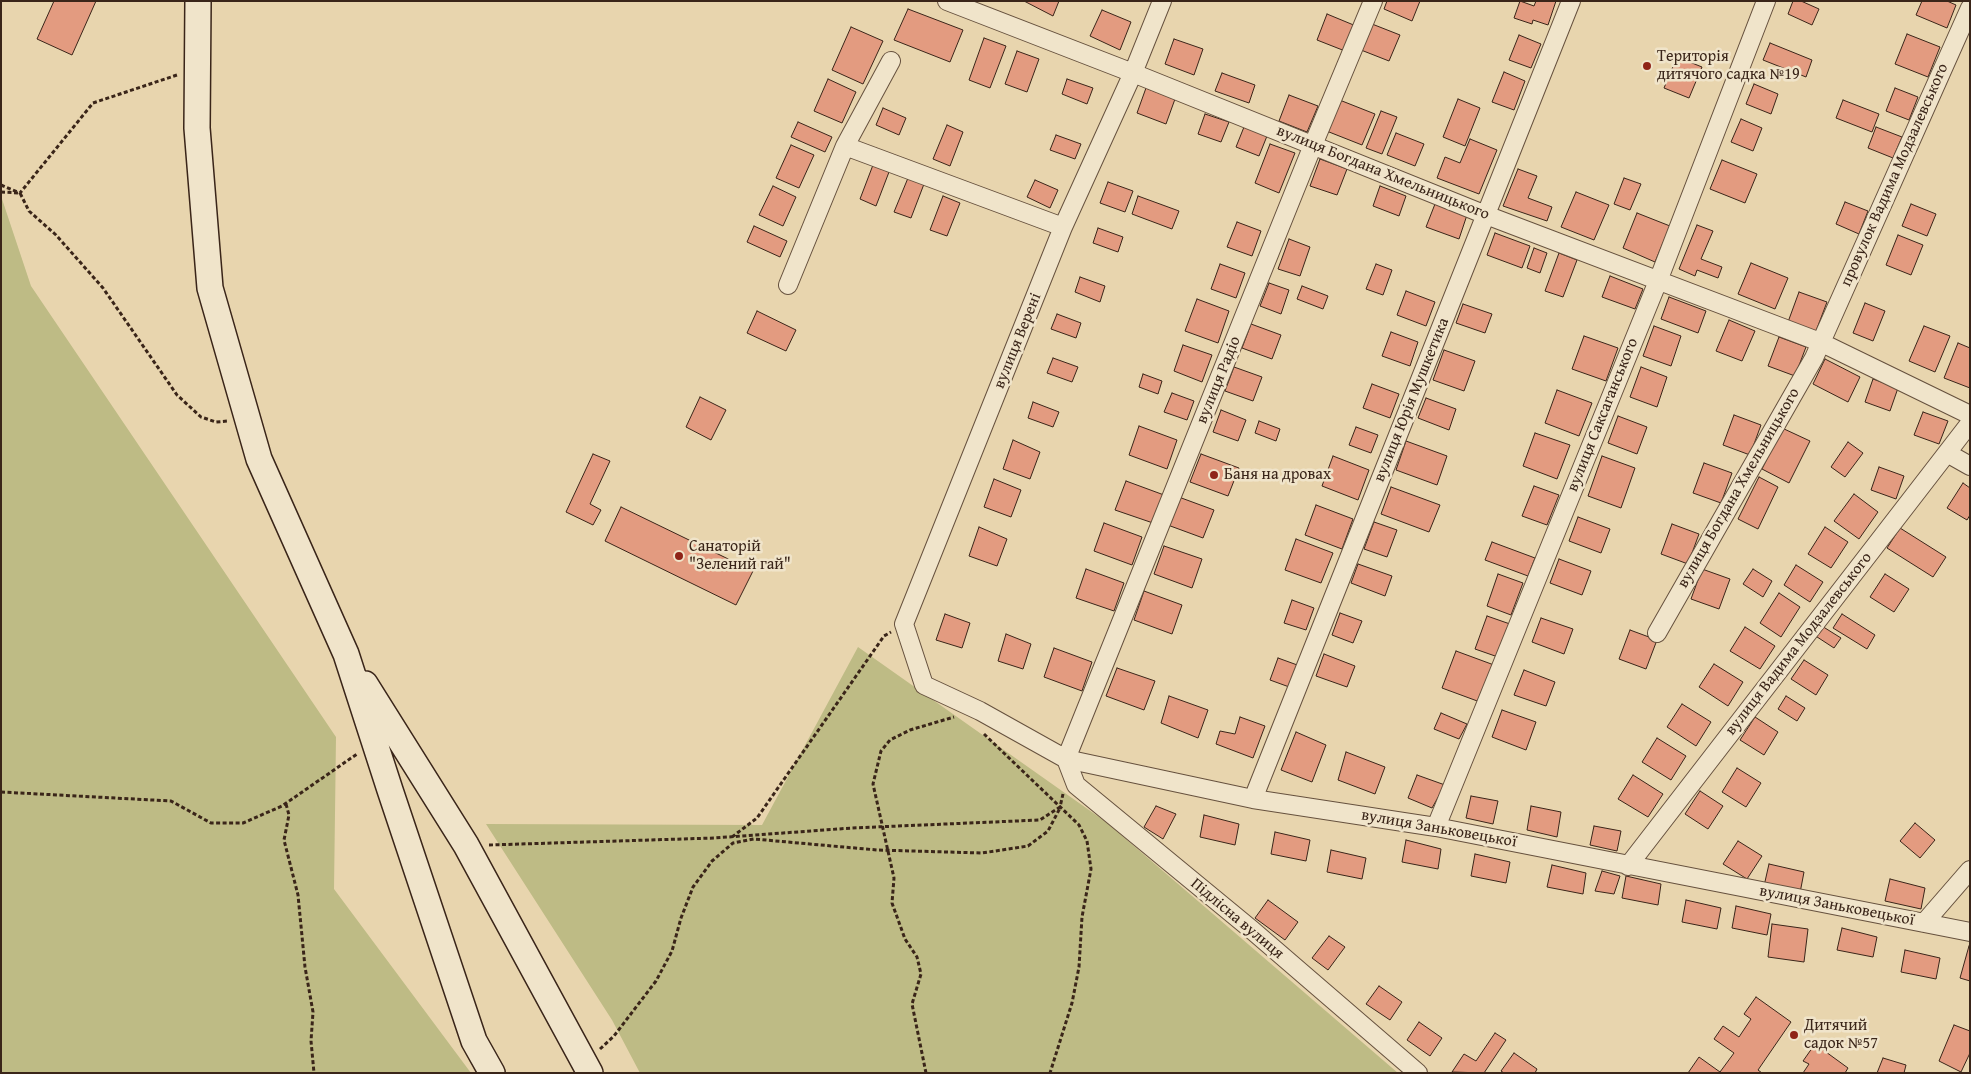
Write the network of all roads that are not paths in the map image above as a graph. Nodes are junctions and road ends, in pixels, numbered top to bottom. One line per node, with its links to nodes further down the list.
1 (198, 1): 22 (main road)
2 (947, 1): 9 (street, вулиця Богдана Хмельницького)
3 (1162, 1): 9 (street, вулиця Верені)
4 (1373, 1): 10 (street, вулиця Радіо)
5 (1571, 1): 12 (street, вулиця Юрія Мушкетика)
6 (1766, 1): 14 (street, вулиця Саксаганського)
7 (1970, 8): 16 (street, провулок Вадима Модзалевського)
8 (891, 61): 11 (street)
9 (1133, 73): 10 (street, вулиця Богдана Хмельницького); 13 (street, вулиця Верені)
10 (1313, 145): 12 (street, вулиця Богдана Хмельницького); 24 (street, вулиця Радіо)
11 (844, 146): 13 (street); 15 (street)
12 (1486, 215): 14 (street, вулиця Богдана Хмельницького); 25 (street, вулиця Юрія Мушкетика)
13 (1063, 227): 23 (street, вулиця Верені)
14 (1658, 281): 16 (street, вулиця Богдана Хмельницького); 26 (street, вулиця Саксаганського)
15 (788, 285)
16 (1820, 342): 17 (street, вулиця Богдана Хмельницького); 21 (street, вулиця Богдана Хмельницького)
17 (1970, 415)
18 (1970, 423): 19 (street, вулиця Вадима Модзалевського)
19 (1947, 453): 20 (street); 27 (street, вулиця Вадима Модзалевського)
20 (1970, 466)
21 (1657, 633)
22 (346, 654): 31 (main road); 32 (main road)
23 (924, 685): 24 (street, вулиця Заньковецької)
24 (1066, 759): 25 (street, вулиця Заньковецької); 33 (street, Підлісна вулиця)
25 (1252, 799): 26 (street, вулиця Заньковецької)
26 (1436, 827): 27 (street, вулиця Заньковецької)
27 (1628, 866): 29 (street, вулиця Заньковецької)
28 (1970, 870): 29 (street)
29 (1924, 923): 30 (street, вулиця Заньковецької)
30 (1970, 932)
31 (588, 1068)
32 (492, 1073)
33 (1418, 1073)

